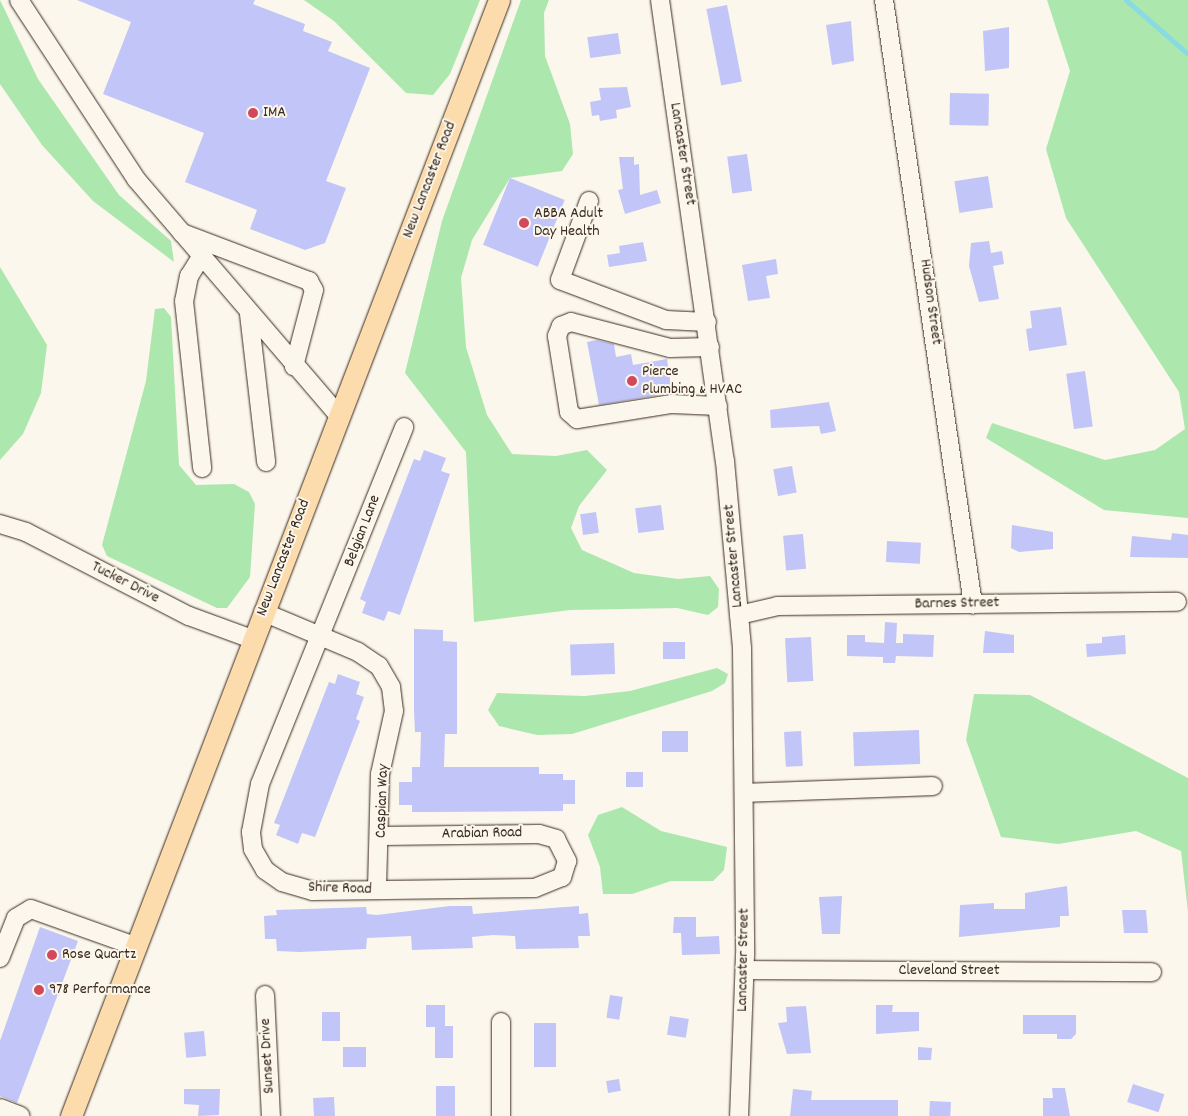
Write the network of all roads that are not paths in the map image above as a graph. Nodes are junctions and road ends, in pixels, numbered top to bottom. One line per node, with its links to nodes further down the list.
1 (19, 0): 6 (street)
2 (499, 0): 13 (main road, New Lancaster Road)
3 (660, 0): 9 (street, Lancaster Street)
4 (884, 0): 19 (street, Hudson Street)
5 (589, 201): 9 (street)
6 (181, 233): 7 (street); 11 (street)
7 (201, 257): 8 (street); 16 (street)
8 (249, 314): 11 (street); 15 (street)
9 (707, 322): 10 (street, Lancaster Street)
10 (710, 347): 12 (street, Lancaster Street); 12 (street)
11 (294, 366): 13 (street)
12 (718, 406): 21 (street, Lancaster Street)
13 (339, 416): 20 (main road, New Lancaster Road)
14 (404, 427): 22 (street, Belgian Lane)
15 (266, 462)
16 (202, 468)
17 (0, 524): 23 (street, Tucker Drive)
18 (1177, 602): 19 (street, Barnes Street)
19 (973, 604): 21 (street, Barnes Street)
20 (262, 612): 22 (street, Caspian Way); 23 (main road, New Lancaster Road)
21 (739, 616): 25 (street, Lancaster Street)
22 (322, 635): 26 (street, Caspian Way); 28 (street, Shire Road)
23 (252, 639): 29 (main road, New Lancaster Road)
24 (933, 786): 25 (street)
25 (744, 793): 31 (street, Lancaster Street)
26 (382, 836): 27 (street, Arabian Road); 28 (street, Caspian Way)
27 (567, 861): 28 (street, Shire Road)
28 (377, 890)
29 (135, 946): 30 (street); 37 (main road, New Lancaster Road)
30 (0, 958)
31 (745, 970): 32 (street, Cleveland Street); 40 (street, Lancaster Street)
32 (1152, 972)
33 (265, 995): 38 (street, Sunset Drive)
34 (501, 1022): 39 (street)
35 (0, 1108): 36 (street)
36 (21, 1116)
37 (71, 1116)
38 (271, 1116)
39 (501, 1116)
40 (739, 1116)

